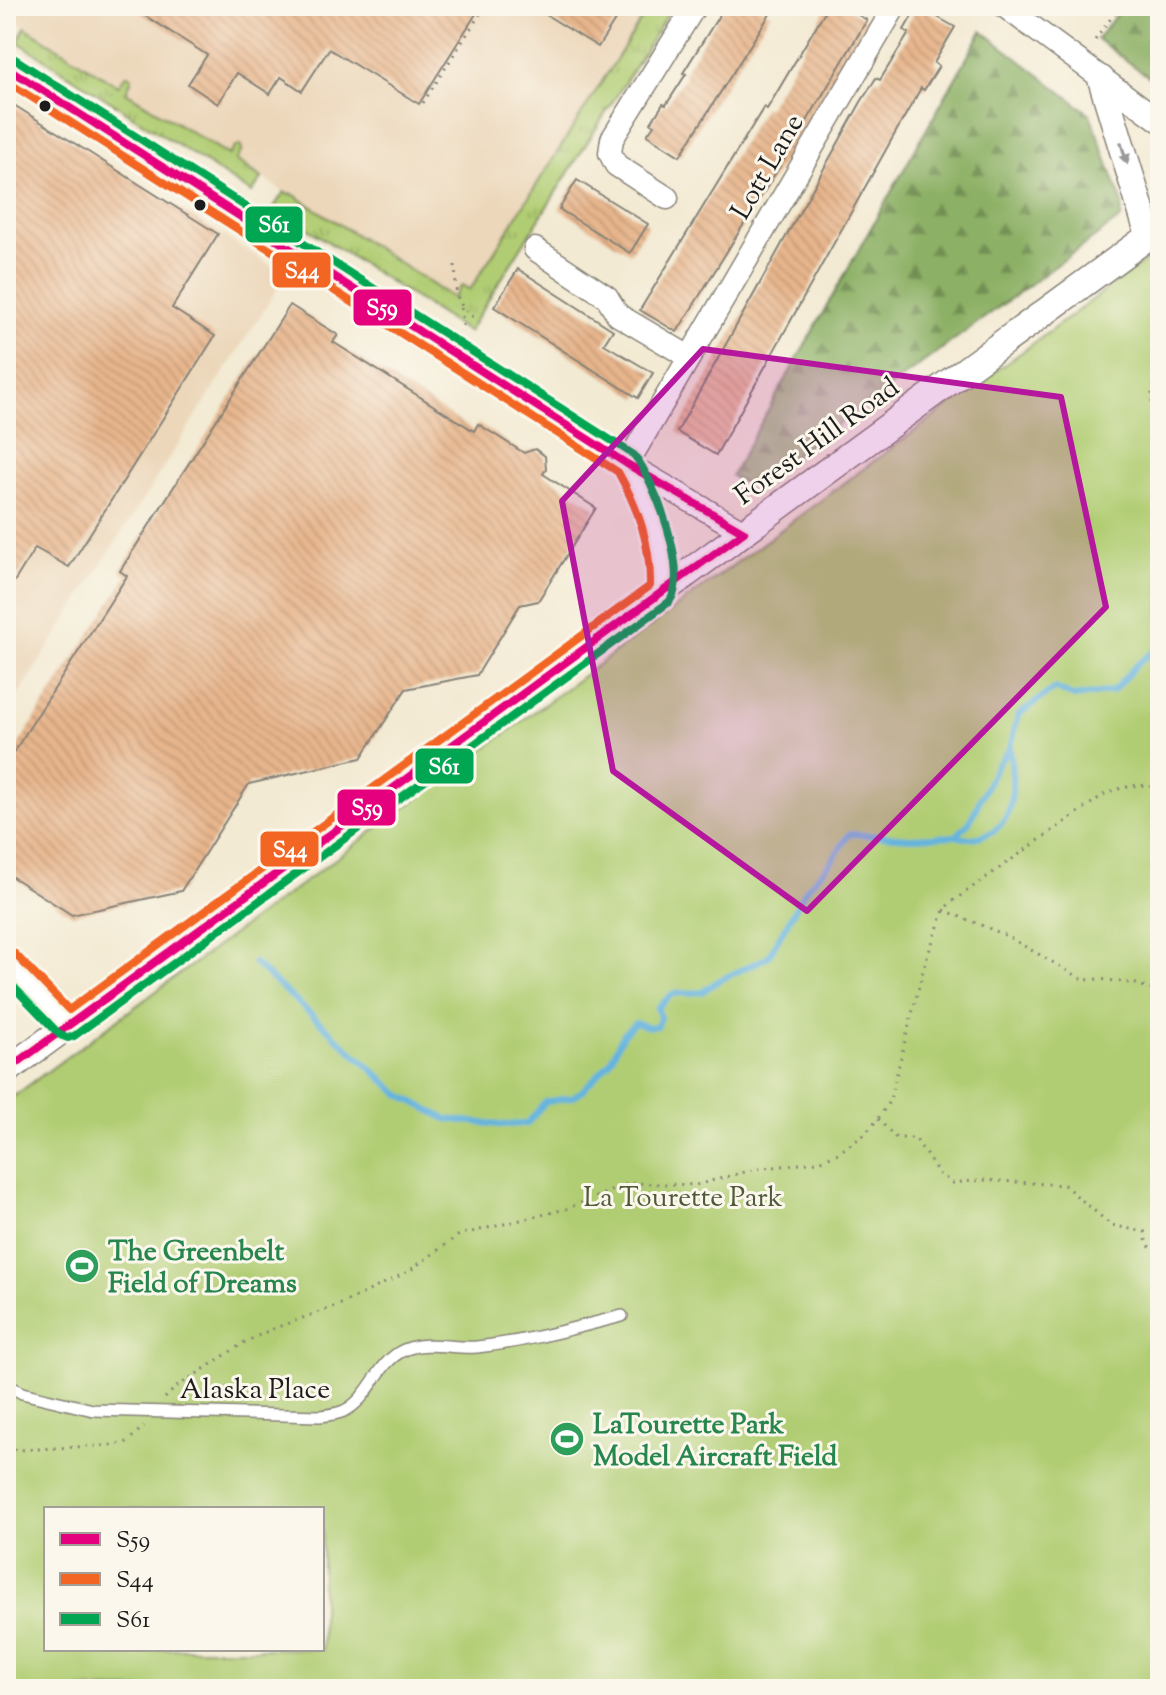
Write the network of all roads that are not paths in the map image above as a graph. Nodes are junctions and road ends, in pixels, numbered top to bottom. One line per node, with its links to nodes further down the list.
1 (695, 6): 7 (street)
2 (895, 6): 10 (street, Lott Lane)
3 (1004, 6): 5 (street)
4 (6, 67): 11 (street)
5 (1101, 79): 6 (street); 8 (street, one-way to 8)
6 (1160, 121)
7 (667, 198)
8 (1155, 232): 12 (street, Forest Hill Road)
9 (535, 249): 10 (street)
10 (689, 357): 11 (street, Lott Lane)
11 (627, 464): 12 (street); 13 (street)
12 (744, 532): 13 (street, Forest Hill Road)
13 (662, 592): 15 (street, Forest Hill Road)
14 (6, 962): 15 (street)
15 (68, 1026): 16 (street, Forest Hill Road)
16 (6, 1071)
17 (622, 1316): 18 (lane, Alaska Place)
18 (6, 1384)

